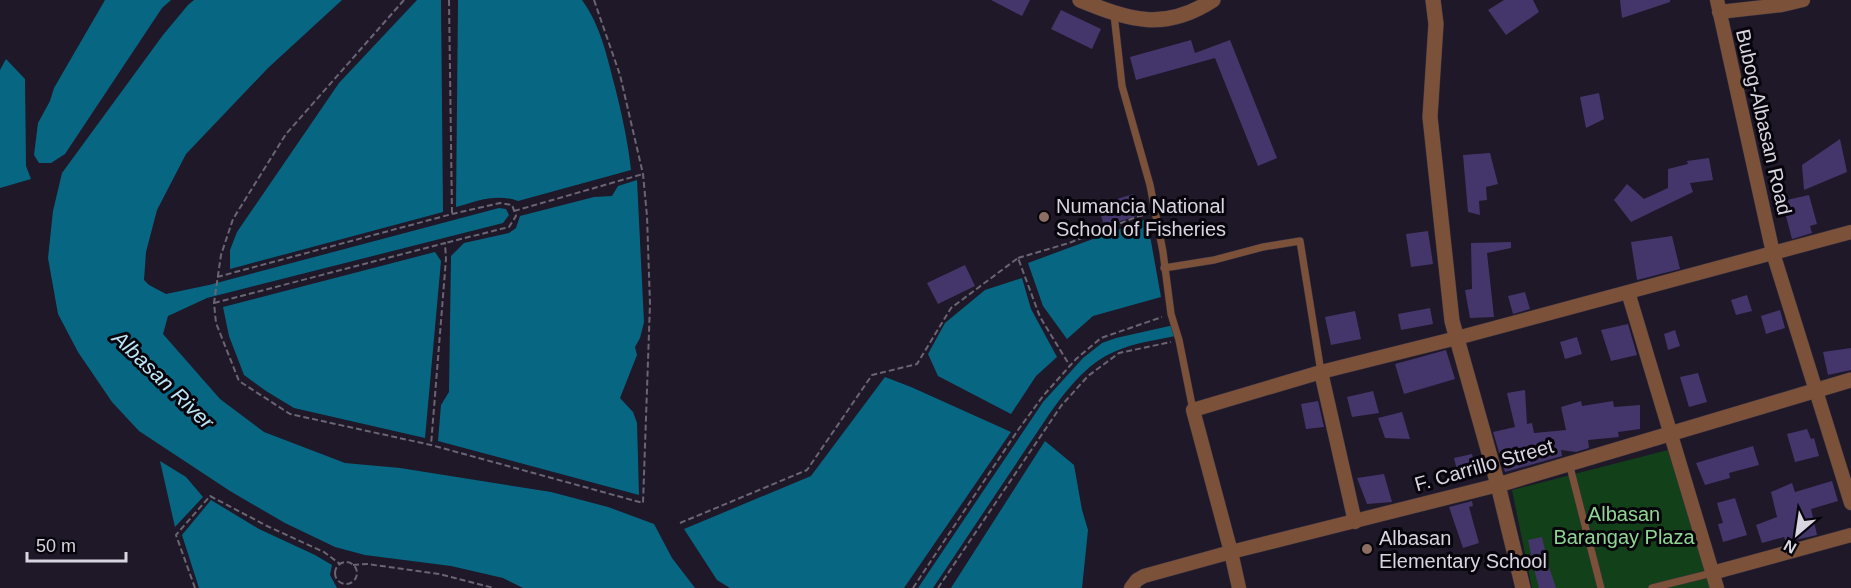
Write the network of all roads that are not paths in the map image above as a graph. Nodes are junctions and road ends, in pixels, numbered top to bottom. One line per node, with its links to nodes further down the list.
1 (1080, 0): 6 (street)
2 (1213, 0): 6 (street)
3 (1433, 0): 11 (street)
4 (1803, 0): 5 (street)
5 (1718, 6): 8 (street, Bubog-Albasan Road)
6 (1114, 14): 9 (lane)
7 (1851, 232): 8 (street)
8 (1773, 253): 10 (street); 14 (street, Bubog-Albasan Road)
9 (1164, 268): 12 (lane); 15 (lane)
10 (1628, 292): 11 (street); 16 (street)
11 (1457, 338): 12 (street); 18 (street)
12 (1321, 372): 15 (street); 20 (street)
13 (1851, 380): 14 (street, F. Carrillo Street)
14 (1815, 389): 16 (street, F. Carrillo Street); 19 (street, Bubog-Albasan Road)
15 (1193, 410): 22 (street)
16 (1672, 435): 17 (street, F. Carrillo Street); 23 (street)
17 (1569, 463): 18 (street, F. Carrillo Street); 27 (lane)
18 (1498, 485): 20 (street, F. Carrillo Street); 26 (street)
19 (1851, 503)
20 (1355, 522): 22 (street, F. Carrillo Street)
21 (1851, 536): 23 (street)
22 (1231, 552): 24 (street, F. Carrillo Street); 25 (street)
23 (1712, 573): 28 (lane); 29 (street)
24 (1131, 588)
25 (1239, 588)
26 (1523, 588)
27 (1601, 588)
28 (1652, 588)
29 (1717, 588)

